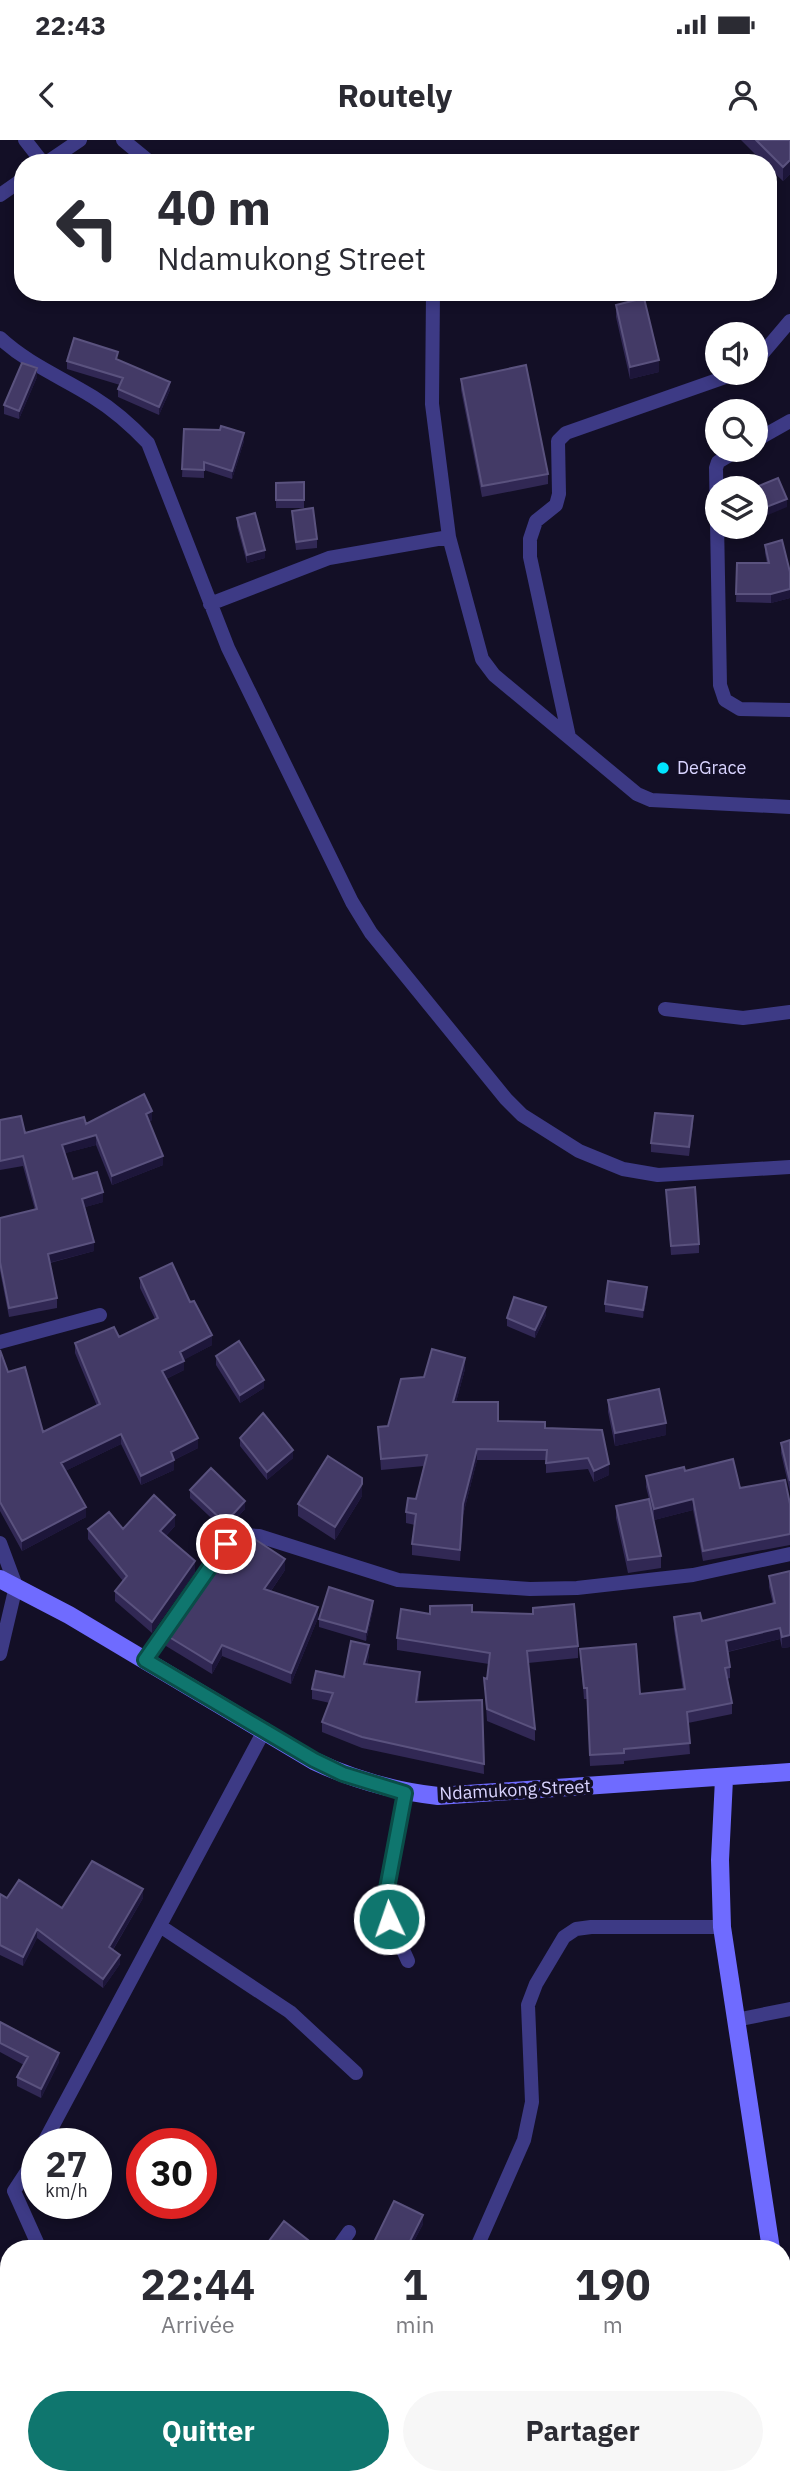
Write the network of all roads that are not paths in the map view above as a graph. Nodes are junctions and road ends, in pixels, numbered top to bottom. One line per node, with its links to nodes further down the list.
1 (25, 140): 4 (street)
2 (80, 140): 5 (street)
3 (123, 140): 6 (street)
4 (37, 154)
5 (59, 154)
6 (140, 154)
7 (433, 301): 15 (street)
8 (790, 321): 10 (street)
9 (0, 338): 16 (street)
10 (768, 347)
11 (705, 384): 18 (street)
12 (790, 421): 13 (street)
13 (768, 433)
14 (718, 462): 17 (street)
15 (449, 537): 16 (street); 18 (street)
16 (210, 604): 22 (street)
17 (790, 710)
18 (569, 737): 19 (street)
19 (790, 807)
20 (665, 1009): 21 (street)
21 (790, 1012)
22 (790, 1167)
23 (100, 1315): 24 (street)
24 (0, 1342)
25 (0, 1543): 27 (street)
26 (790, 1554): 29 (street)
27 (8, 1583): 28 (street); 29 (main road, Ndamukong Street)
28 (0, 1654)
29 (145, 1660): 30 (main road, Ndamukong Street)
30 (264, 1729): 33 (main road, Ndamukong Street); 34 (street)
31 (790, 1772): 32 (main road, Ndamukong Street)
32 (723, 1779): 33 (main road, Ndamukong Street); 35 (main road)
33 (405, 1793): 36 (street)
34 (160, 1926): 39 (street); 40 (street)
35 (722, 1927): 38 (main road); 46 (street)
36 (408, 1961)
37 (790, 2009): 38 (street)
38 (736, 2020): 47 (main road)
39 (356, 2073)
40 (52, 2128)
41 (21, 2174): 42 (street)
42 (7, 2189): 44 (street)
43 (349, 2232): 45 (street)
44 (35, 2240)
45 (343, 2240)
46 (480, 2240)
47 (770, 2240)

